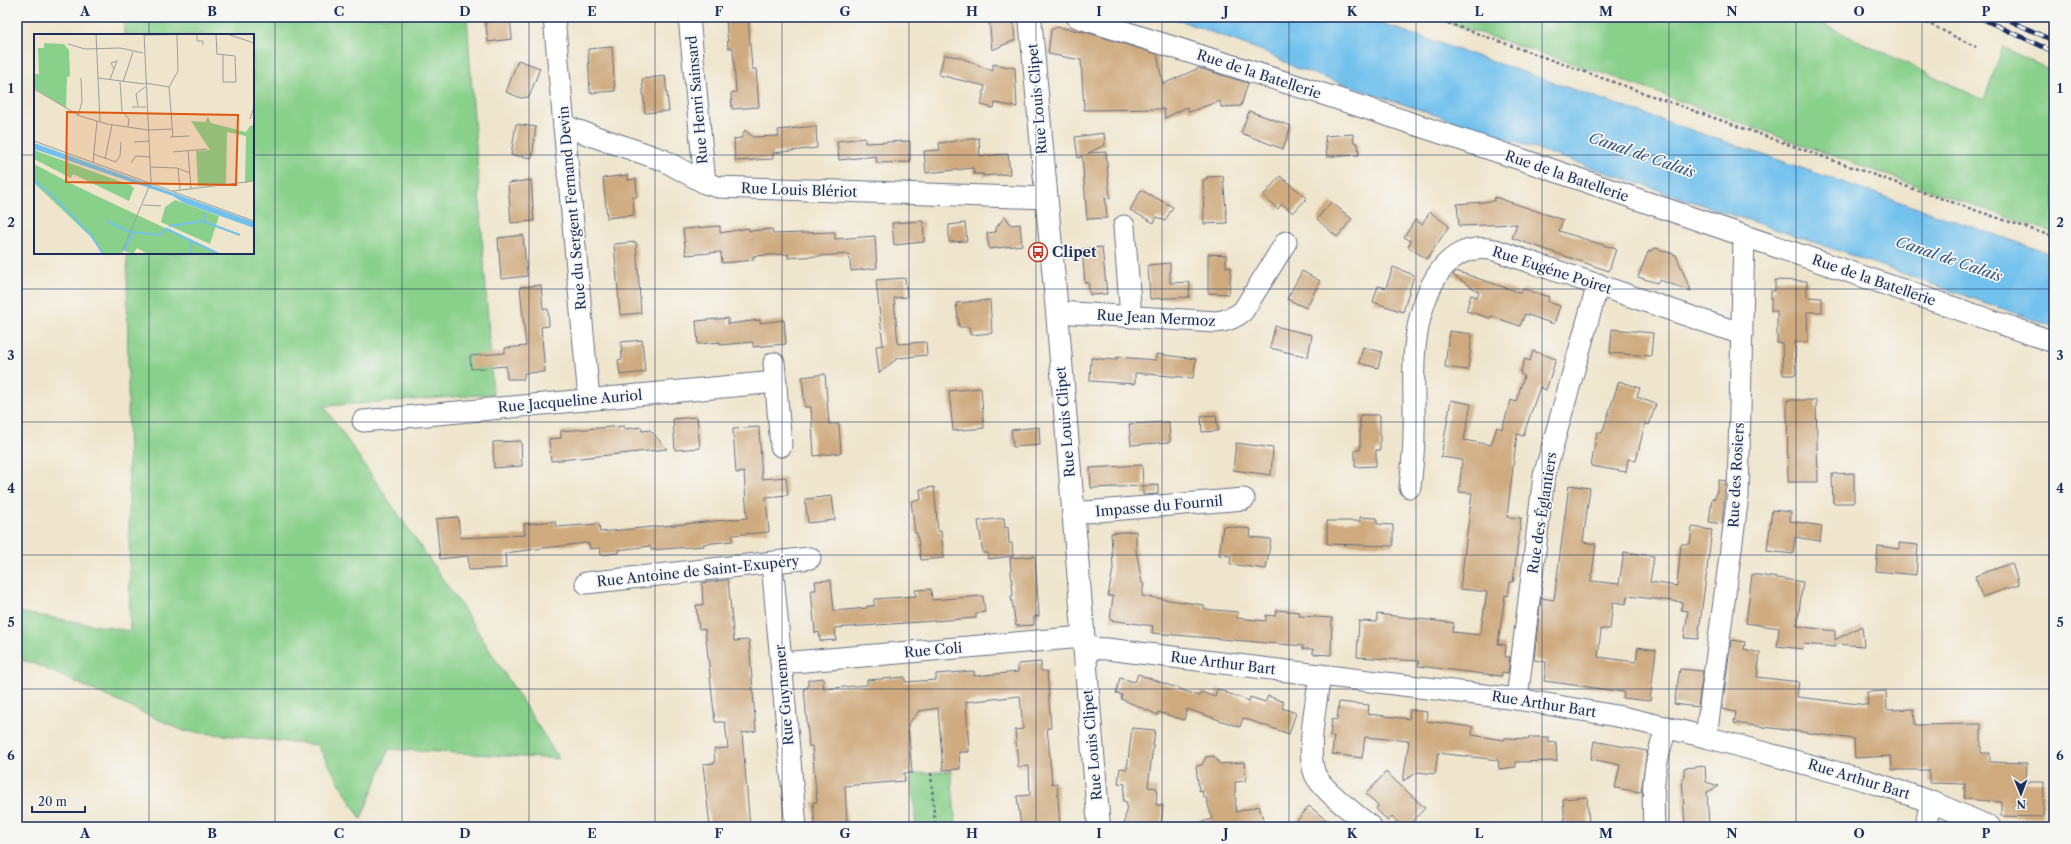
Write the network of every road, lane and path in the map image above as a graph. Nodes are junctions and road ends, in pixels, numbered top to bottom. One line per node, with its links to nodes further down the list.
1 (554, 17): 8 (street, Rue du Sergent Fernand Devin)
2 (689, 17): 9 (street, Rue Henri Sainsard)
3 (1030, 17): 10 (street, Rue Louis Clipet)
4 (1077, 17): 12 (street, Rue de la Batellerie)
5 (1431, 17): 13 (path)
6 (1915, 17): 7 (path)
7 (1976, 47)
8 (564, 126): 9 (street, Rue Louis Blériot); 20 (street, Rue du Sergent Fernand Devin)
9 (705, 183): 10 (street, Rue Louis Blériot)
10 (1046, 198): 16 (street, Rue Louis Clipet)
11 (1124, 226): 17 (street)
12 (1744, 236): 18 (street, Rue des Rosiers); 19 (street, Rue de la Batellerie)
13 (2054, 237)
14 (1286, 242): 17 (street, Rue Jean Mermoz)
15 (1598, 284): 18 (street, Rue Eugéne Poiret); 23 (street, Rue Eugéne Poiret); 32 (street, Rue des Églantiers)
16 (1057, 312): 17 (street, Rue Jean Mermoz); 25 (street, Rue Louis Clipet)
17 (1132, 317)
18 (1742, 334): 34 (street, Rue des Rosiers)
19 (2054, 342)
20 (589, 399): 21 (street, Rue Jacqueline Auriol); 22 (street, Rue Jacqueline Auriol)
21 (363, 421)
22 (781, 446)
23 (1410, 488)
24 (1244, 499): 25 (street, Impasse du Fournil)
25 (1073, 513): 29 (street, Rue Louis Clipet)
26 (810, 558): 27 (street, Rue Antoine de Saint-Exupéry)
27 (772, 563): 28 (street, Rue Antoine de Saint-Exupéry); 30 (street, Rue Guynemer)
28 (586, 583)
29 (1084, 642): 30 (street, Rue Coli); 31 (street, Rue Arthur Bart); 39 (street, Rue Louis Clipet)
30 (782, 663): 37 (street, Rue Guynemer)
31 (1320, 675): 32 (street, Rue Arthur Bart); 40 (street)
32 (1517, 699): 33 (street, Rue Arthur Bart)
33 (1667, 727): 34 (street, Rue Arthur Bart); 41 (street)
34 (1706, 737): 36 (street, Rue Arthur Bart)
35 (930, 773): 38 (path)
36 (1932, 802): 42 (street); 43 (street, Rue Arthur Bart)
37 (796, 827)
38 (936, 827)
39 (1099, 827)
40 (1371, 827)
41 (1654, 827)
42 (1924, 827)
43 (1990, 827)

